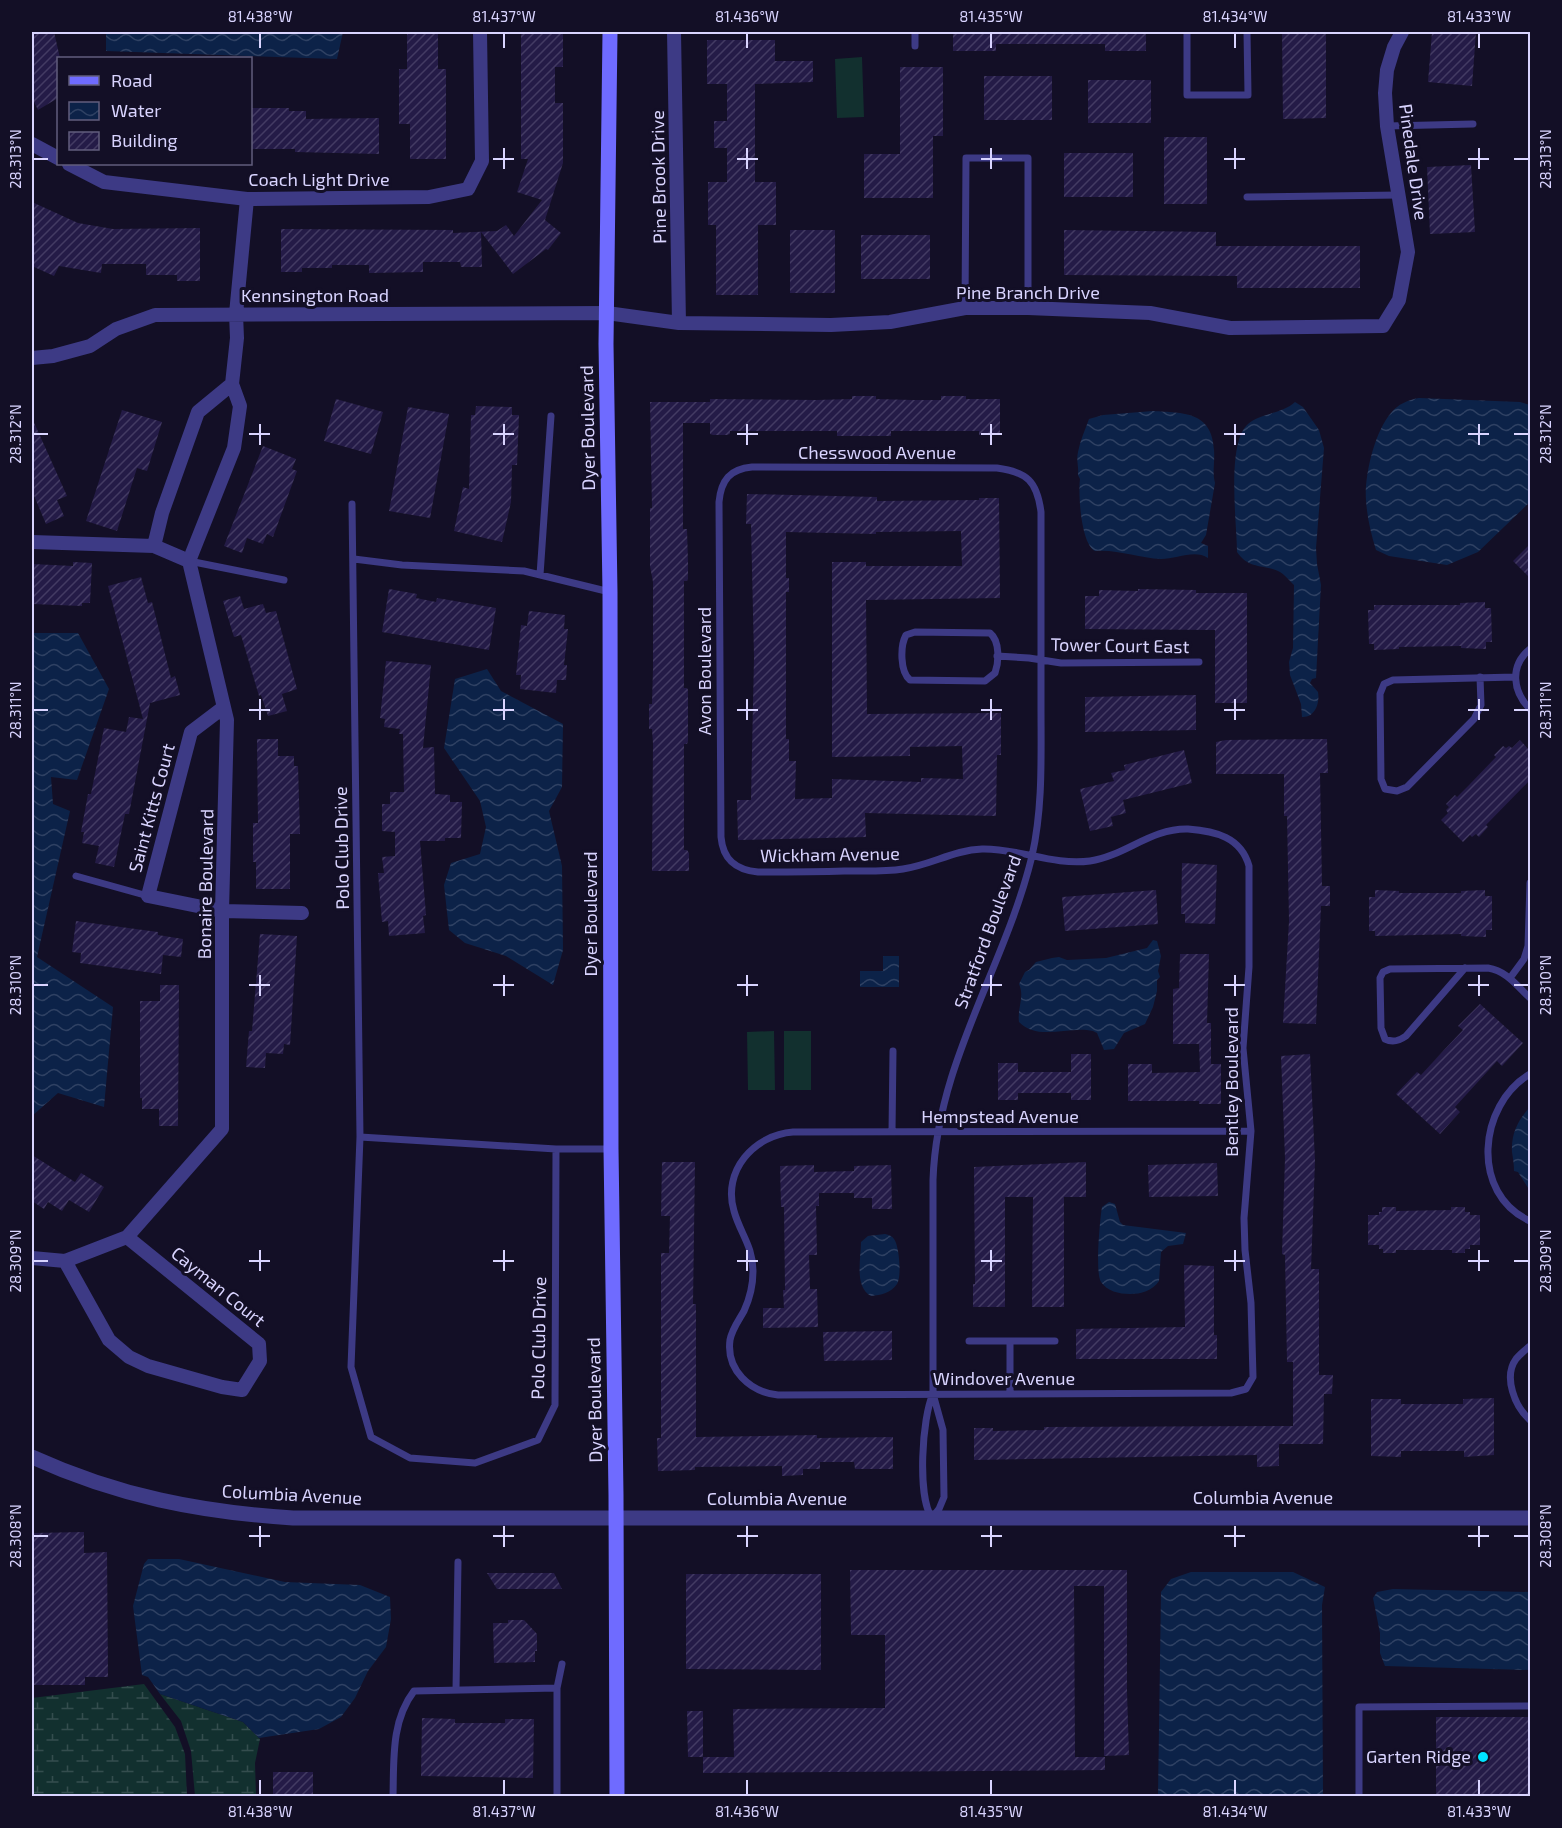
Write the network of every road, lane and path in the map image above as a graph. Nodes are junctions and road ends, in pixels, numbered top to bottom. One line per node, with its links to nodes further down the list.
1 (480, 32): 16 (street, Coach Light Drive)
2 (610, 32): 20 (main road, Dyer Boulevard)
3 (674, 32): 22 (street, Pine Brook Drive)
4 (915, 32): 8 (lane)
5 (1187, 32): 6 (lane)
6 (1247, 32)
7 (1402, 32): 10 (street, Pinedale Drive)
8 (915, 46)
9 (1473, 124): 10 (lane)
10 (1387, 126): 14 (street, Pinedale Drive)
11 (32, 144): 12 (street)
12 (57, 157)
13 (71, 165): 16 (street, Coach Light Drive)
14 (1399, 195): 15 (lane); 17 (street, Pinedale Drive)
15 (1247, 197)
16 (247, 199): 21 (street)
17 (1399, 300): 19 (street, Pine Branch Drive)
18 (965, 308): 19 (street, Pine Branch Drive); 19 (lane); 22 (street, Pine Branch Drive)
19 (1028, 308)
20 (607, 313): 21 (street, Kennsington Road); 22 (street, Pine Branch Drive); 35 (main road, Dyer Boulevard)
21 (236, 314): 23 (street, Kennsington Road); 24 (street)
22 (679, 323)
23 (32, 358)
24 (232, 384): 30 (street); 32 (street)
25 (551, 416): 33 (lane)
26 (726, 477): 27 (lane, Chesswood Avenue); 46 (lane, Avon Boulevard)
27 (1029, 478): 38 (lane, Stratford Boulevard)
28 (352, 504): 31 (lane, Polo Club Drive)
29 (32, 542): 30 (street)
30 (154, 546): 32 (street)
31 (354, 560): 33 (lane); 60 (lane, Polo Club Drive)
32 (189, 561): 34 (lane); 42 (street, Bonaire Boulevard)
33 (540, 575): 35 (lane)
34 (284, 580)
35 (610, 592): 62 (main road, Dyer Boulevard)
36 (1530, 649): 41 (lane)
37 (997, 656): 37 (lane); 38 (lane, Tower Court East)
38 (1041, 660): 39 (lane, Tower Court East); 45 (lane, Stratford Boulevard)
39 (1199, 662)
40 (1480, 677): 40 (lane); 41 (lane)
41 (1515, 677): 43 (lane)
42 (224, 706): 49 (street, Saint Kitts Court); 50 (street, Bonaire Boulevard)
43 (1530, 709)
44 (1209, 832): 45 (lane, Wickham Avenue); 57 (lane, Bentley Boulevard)
45 (1032, 855): 46 (lane, Wickham Avenue); 59 (lane, Stratford Boulevard)
46 (731, 863)
47 (76, 876): 49 (lane)
48 (1530, 883): 53 (lane)
49 (148, 896): 50 (street, Saint Kitts Court)
50 (222, 911): 51 (street, Saint Kitts Court); 65 (street, Bonaire Boulevard)
51 (302, 914)
52 (1465, 968): 52 (lane); 53 (lane)
53 (1510, 978): 54 (lane)
54 (1530, 998)
55 (893, 1051): 58 (lane)
56 (1530, 1074): 63 (lane)
57 (1251, 1131): 59 (lane, Hempstead Avenue); 72 (lane, Bentley Boulevard)
58 (892, 1132): 59 (lane, Hempstead Avenue); 73 (lane, Hempstead Avenue)
59 (937, 1132): 74 (lane, Stratford Boulevard)
60 (360, 1137): 61 (lane); 61 (lane, Polo Club Drive)
61 (556, 1149): 62 (lane)
62 (611, 1149): 78 (main road, Dyer Boulevard)
63 (1528, 1220): 64 (lane)
64 (1530, 1230)
65 (127, 1237): 67 (street, Bonaire Boulevard); 67 (street, Cayman Court)
66 (32, 1258): 67 (street, Bonaire Boulevard)
67 (65, 1261)
68 (969, 1341): 69 (lane)
69 (1010, 1341): 70 (lane); 75 (lane)
70 (1055, 1341)
71 (1530, 1346): 76 (lane)
72 (1246, 1389): 75 (lane, Windover Avenue)
73 (761, 1392): 74 (lane, Windover Avenue)
74 (933, 1394): 75 (lane, Windover Avenue); 79 (lane, Stratford Boulevard); 79 (lane, Stratford Boulevard)
75 (1010, 1394)
76 (1530, 1420)
77 (32, 1456): 78 (street, Columbia Avenue)
78 (616, 1518): 79 (street, Columbia Avenue); 88 (main road, Dyer Boulevard)
79 (932, 1518): 80 (street, Columbia Avenue)
80 (1530, 1518)
81 (458, 1562): 84 (lane)
82 (562, 1664): 83 (lane)
83 (557, 1688): 84 (lane); 87 (lane)
84 (456, 1690): 86 (lane)
85 (1530, 1706): 89 (lane)
86 (393, 1797)
87 (557, 1797)
88 (617, 1797)
89 (1359, 1797)

